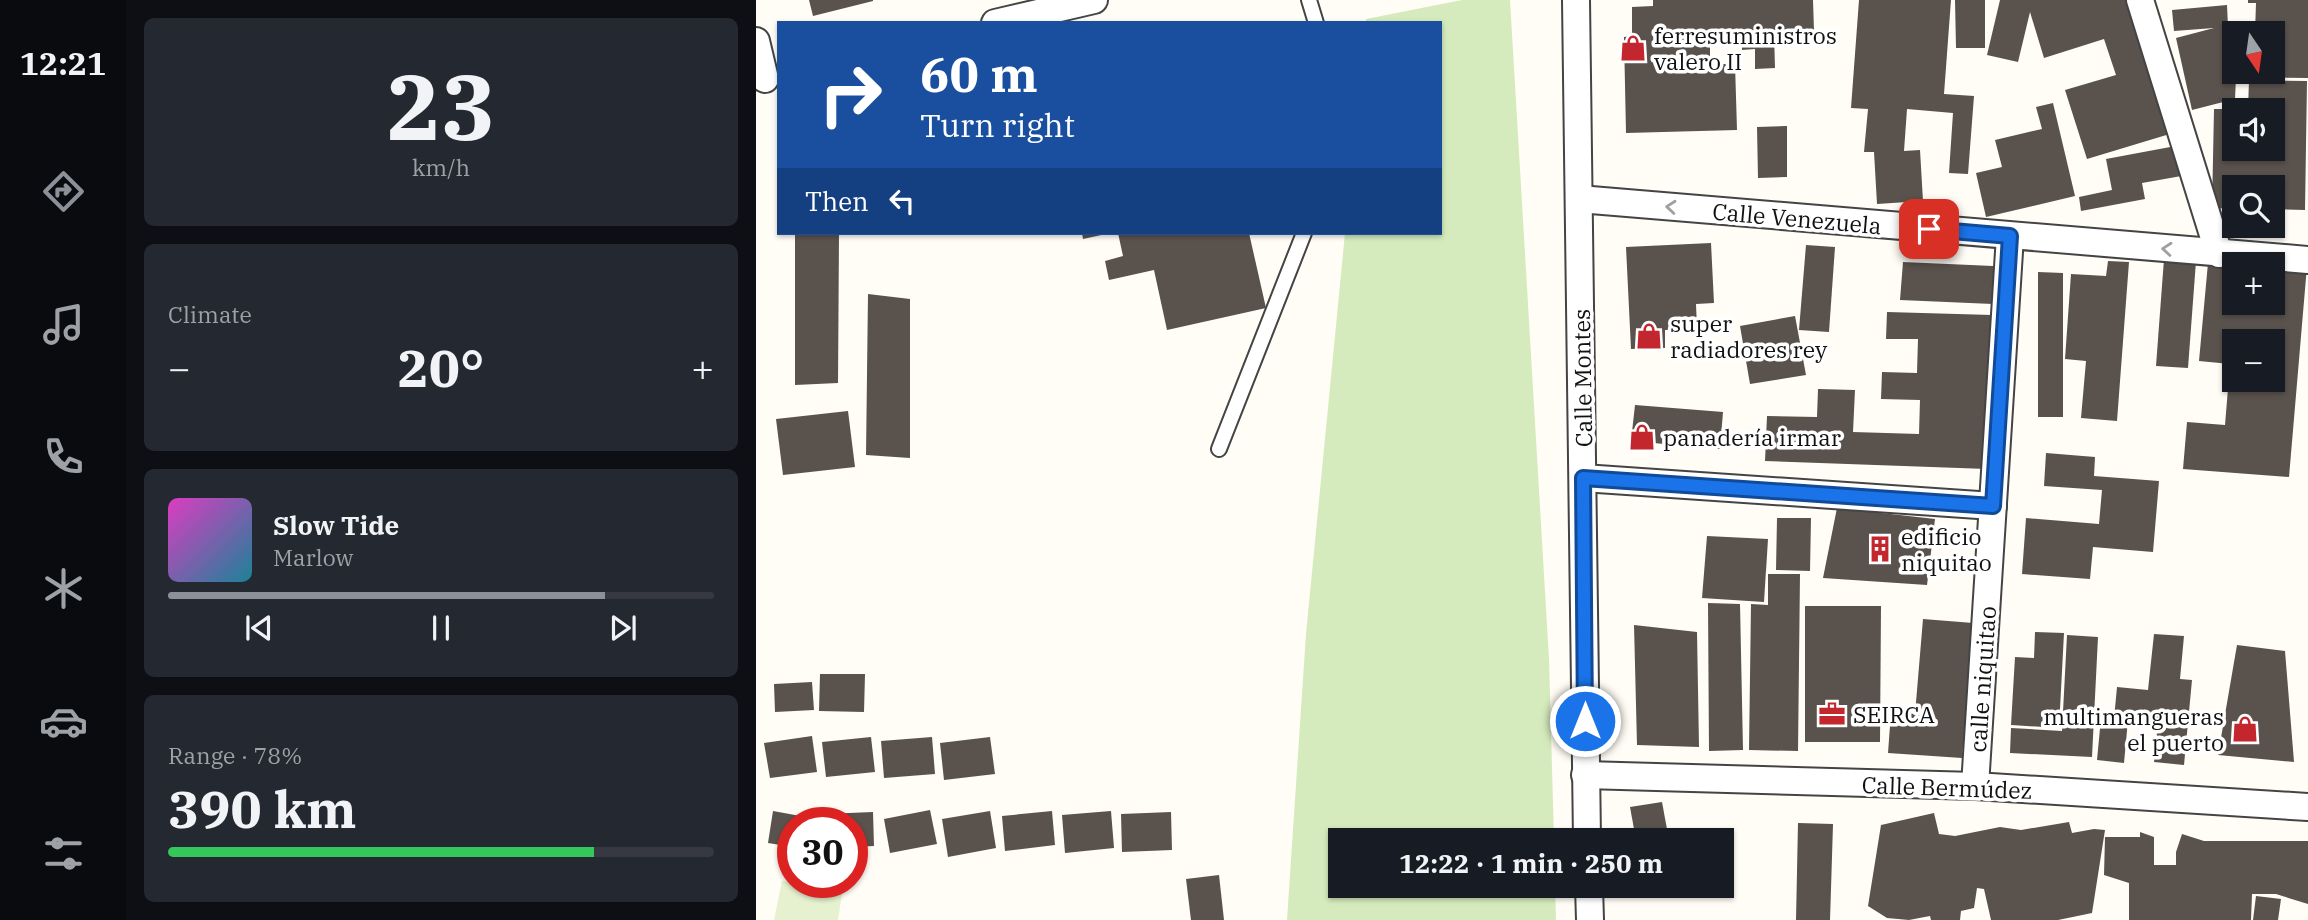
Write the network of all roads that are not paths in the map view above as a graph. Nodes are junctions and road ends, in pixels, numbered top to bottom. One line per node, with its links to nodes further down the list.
1 (1094, 0): 5 (street)
2 (1309, 0): 7 (lane)
3 (1576, 0): 10 (street, Calle Montes)
4 (2140, 0): 13 (street)
5 (1051, 4): 6 (street)
6 (1001, 21)
7 (1315, 21)
8 (756, 41): 9 (street)
9 (766, 78)
10 (1578, 199): 12 (street, Calle Venezuela, one-way to 10); 16 (street, Calle Montes)
11 (1303, 235): 15 (lane)
12 (2010, 236): 13 (street, Calle Venezuela, one-way to 12); 17 (street, calle niquitao)
13 (2219, 254): 14 (street, Calle Venezuela)
14 (2308, 260)
15 (1219, 449)
16 (1583, 478): 17 (street); 18 (street, Calle Montes)
17 (1993, 506): 19 (street, calle niquitao)
18 (1585, 775): 19 (street, Calle Bermúdez); 21 (street, Calle Montes)
19 (1975, 786): 20 (street, Calle Bermúdez)
20 (2308, 807)
21 (1587, 828)
22 (1589, 898): 23 (street)
23 (1590, 920)

